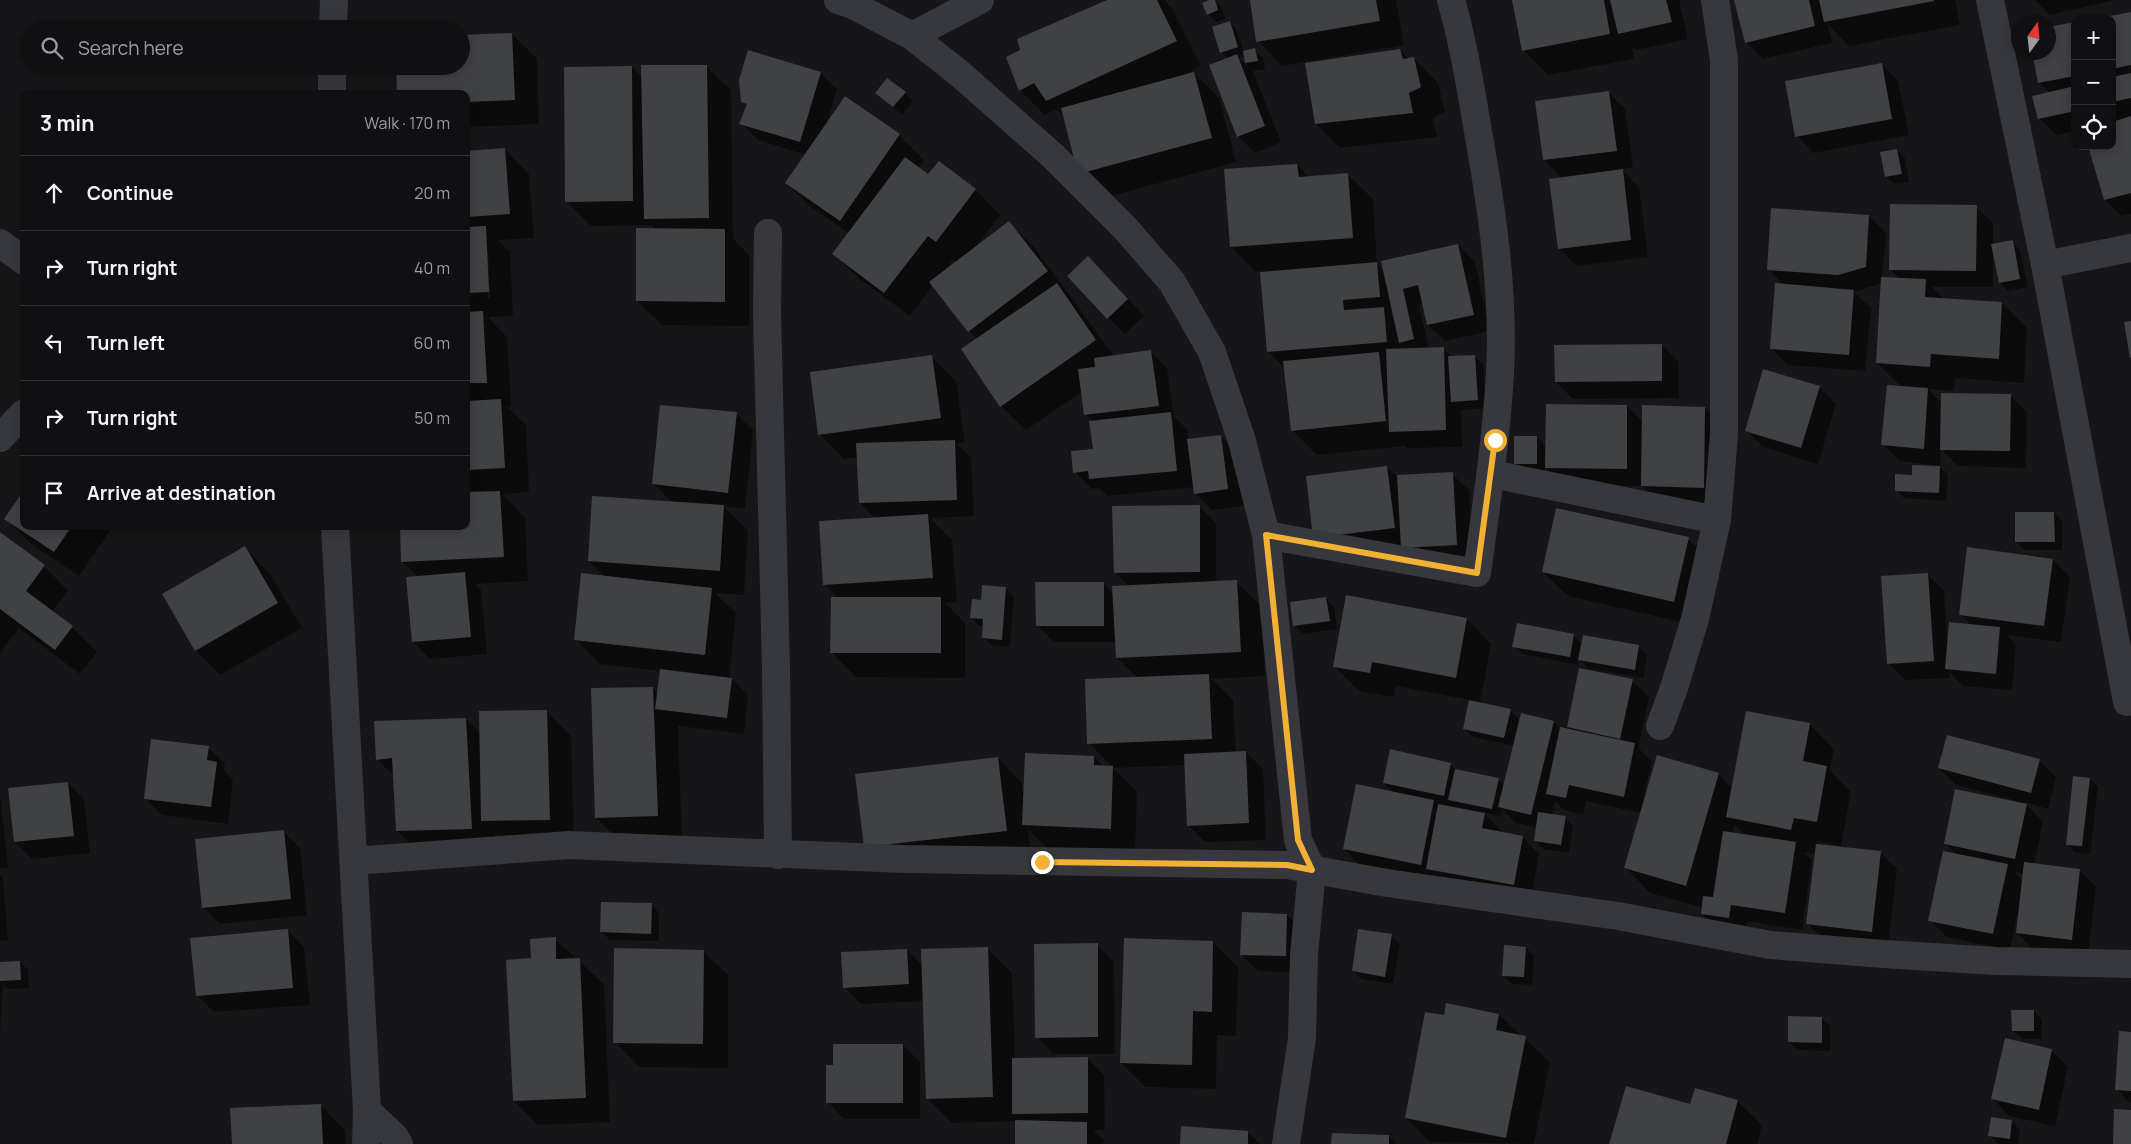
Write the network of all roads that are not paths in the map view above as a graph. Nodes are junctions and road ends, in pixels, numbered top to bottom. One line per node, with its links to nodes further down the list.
1 (334, 0): 7 (street)
2 (838, 0): 8 (street)
3 (980, 0): 8 (street)
4 (1451, 0): 21 (street)
5 (1715, 0): 19 (street)
6 (1990, 0): 15 (street)
7 (334, 20)
8 (912, 36): 21 (street)
9 (332, 75): 10 (street)
10 (332, 90)
11 (768, 233): 24 (street)
12 (0, 243): 14 (street)
13 (2131, 248): 15 (street)
14 (20, 258)
15 (2045, 265): 22 (street)
16 (20, 418): 17 (street)
17 (0, 438)
18 (1497, 475): 19 (street)
19 (1717, 520): 23 (street)
20 (335, 530): 25 (street)
21 (1266, 535): 26 (street)
22 (2128, 702)
23 (1660, 726)
24 (778, 855): 25 (street); 26 (street)
25 (354, 861): 28 (street)
26 (1312, 870): 27 (street); 31 (street)
27 (2131, 964)
28 (367, 1111): 29 (street); 30 (street)
29 (366, 1144)
30 (399, 1144)
31 (1286, 1144)

